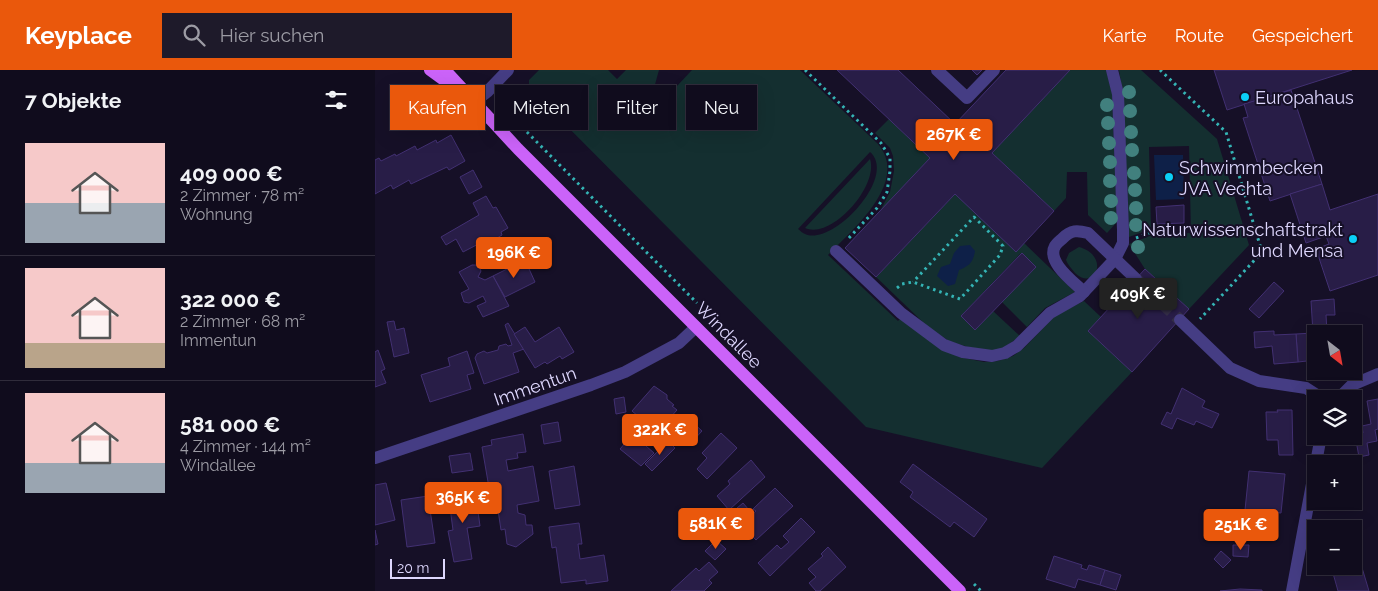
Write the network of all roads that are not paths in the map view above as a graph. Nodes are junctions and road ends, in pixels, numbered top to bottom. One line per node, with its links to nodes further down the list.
1 (430, 70): 7 (main road, Windallee)
2 (445, 70): 8 (main road, Windallee)
3 (508, 70): 9 (street)
4 (937, 70): 5 (street)
5 (994, 70)
6 (1112, 70): 12 (street)
7 (451, 85)
8 (459, 85)
9 (485, 94)
10 (485, 114): 16 (main road, Windallee)
11 (836, 252): 14 (street)
12 (1115, 260): 13 (street); 14 (street); 14 (street)
13 (1135, 279)
14 (1084, 292)
15 (1180, 320): 18 (street)
16 (696, 327): 21 (street, Immentun); 22 (main road, Windallee)
17 (1378, 374): 19 (street)
18 (1309, 390)
19 (1348, 390)
20 (1319, 445): 23 (street)
21 (375, 458)
22 (960, 591)
23 (1292, 591)

